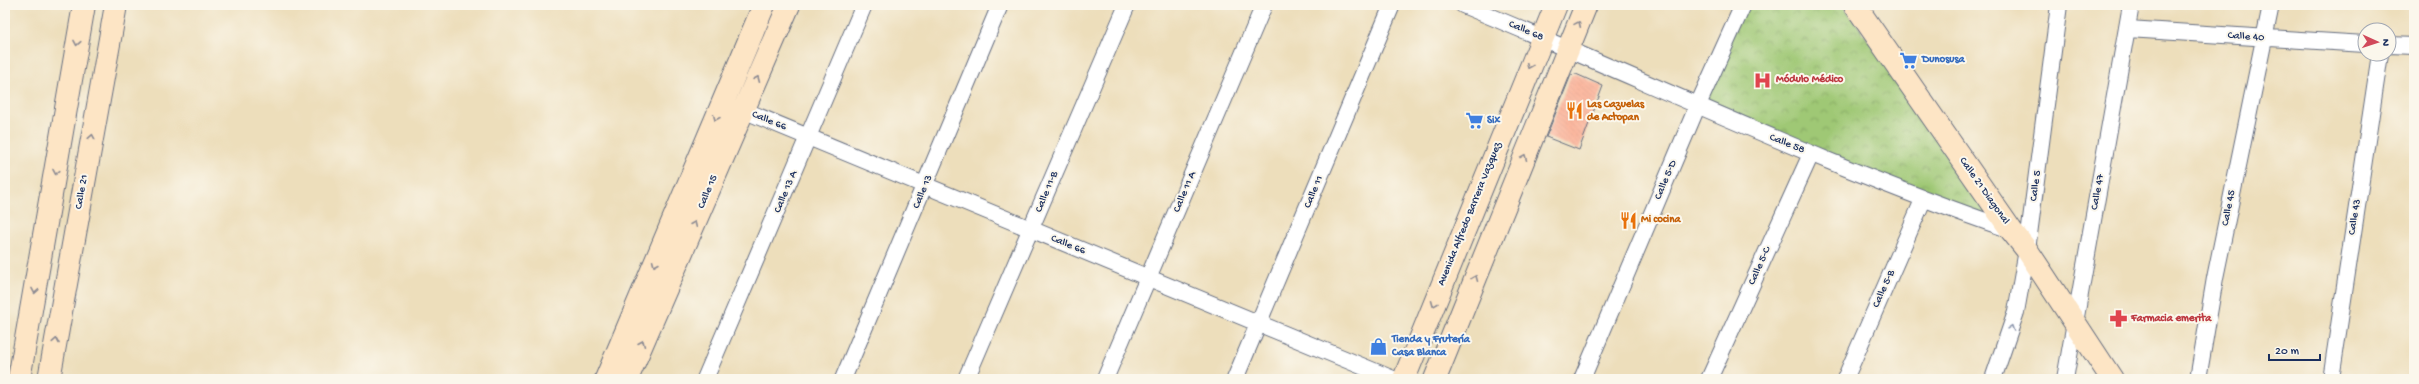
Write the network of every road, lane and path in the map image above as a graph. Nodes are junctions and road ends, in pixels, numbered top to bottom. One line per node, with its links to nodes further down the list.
1 (84, 5): 35 (street, one-way to 35)
2 (116, 5): 36 (street, Calle 21, one-way to 2)
3 (764, 5): 43 (street, Calle 15, one-way to 43)
4 (789, 5): 27 (street, Calle 15, one-way to 4)
5 (864, 5): 28 (street, Calle 13 A)
6 (1000, 5): 30 (street, Calle 13)
7 (1127, 5): 32 (street, Calle 11-B)
8 (1264, 5): 37 (street, Calle 11 A)
9 (1392, 5): 38 (street, Calle 11)
10 (1463, 5): 19 (street, Calle 68)
11 (1556, 5): 19 (street, Avenida Alfredo Barrera Vazquez)
12 (1586, 5): 24 (street, one-way to 12)
13 (1743, 5): 26 (street, Calle 5-D)
14 (1855, 5): 33 (street, Calle 21 Diagonal)
15 (2059, 5): 34 (street, Calle 5)
16 (2131, 5): 18 (street, Calle 47)
17 (2271, 5): 20 (street, Calle 45)
18 (2128, 29): 20 (street, Calle 40); 39 (street, Calle 47)
19 (1541, 37): 24 (street, Calle 68); 51 (street, Avenida Alfredo Barrera Vazquez, one-way to 51)
20 (2263, 38): 21 (street, Calle 40); 58 (street, Calle 45)
21 (2357, 44)
22 (2397, 45): 23 (street)
23 (2414, 46)
24 (1566, 50): 26 (street, Calle 58); 52 (street, one-way to 24)
25 (2379, 62): 59 (street, Calle 43)
26 (1697, 107): 29 (street, Calle 58); 53 (street, Calle 5-D)
27 (744, 110): 28 (street, Calle 66); 44 (street, Calle 15, one-way to 27)
28 (810, 137): 30 (street, Calle 66); 45 (street, Calle 13 A)
29 (1811, 154): 31 (street, Calle 58); 54 (street, Calle 5-C)
30 (926, 185): 32 (street, Calle 66); 46 (street, Calle 13)
31 (1923, 200): 33 (street, Calle 58); 55 (street, Calle 5-B)
32 (1032, 229): 37 (street, Calle 66); 47 (street, Calle 11-B)
33 (2011, 230): 34 (street, Calle 21 Diagonal)
34 (2027, 250): 39 (street, Calle 21 Diagonal); 40 (street, Calle 5, one-way to 34)
35 (42, 253): 36 (street); 41 (street, one-way to 41)
36 (70, 258): 42 (street, Calle 21, one-way to 36)
37 (1149, 278): 38 (street, Calle 66); 48 (street, Calle 11 A)
38 (1259, 324): 49 (street, Calle 11); 50 (street, Calle 66)
39 (2074, 325): 56 (street, Calle 47); 57 (street, Calle 21 Diagonal)
40 (1996, 374)
41 (19, 379)
42 (49, 379)
43 (606, 379)
44 (627, 379)
45 (705, 379)
46 (843, 379)
47 (966, 379)
48 (1105, 379)
49 (1235, 379)
50 (1393, 379)
51 (1404, 379)
52 (1435, 379)
53 (1582, 379)
54 (1709, 379)
55 (1845, 379)
56 (2065, 379)
57 (2112, 379)
58 (2198, 379)
59 (2331, 379)

